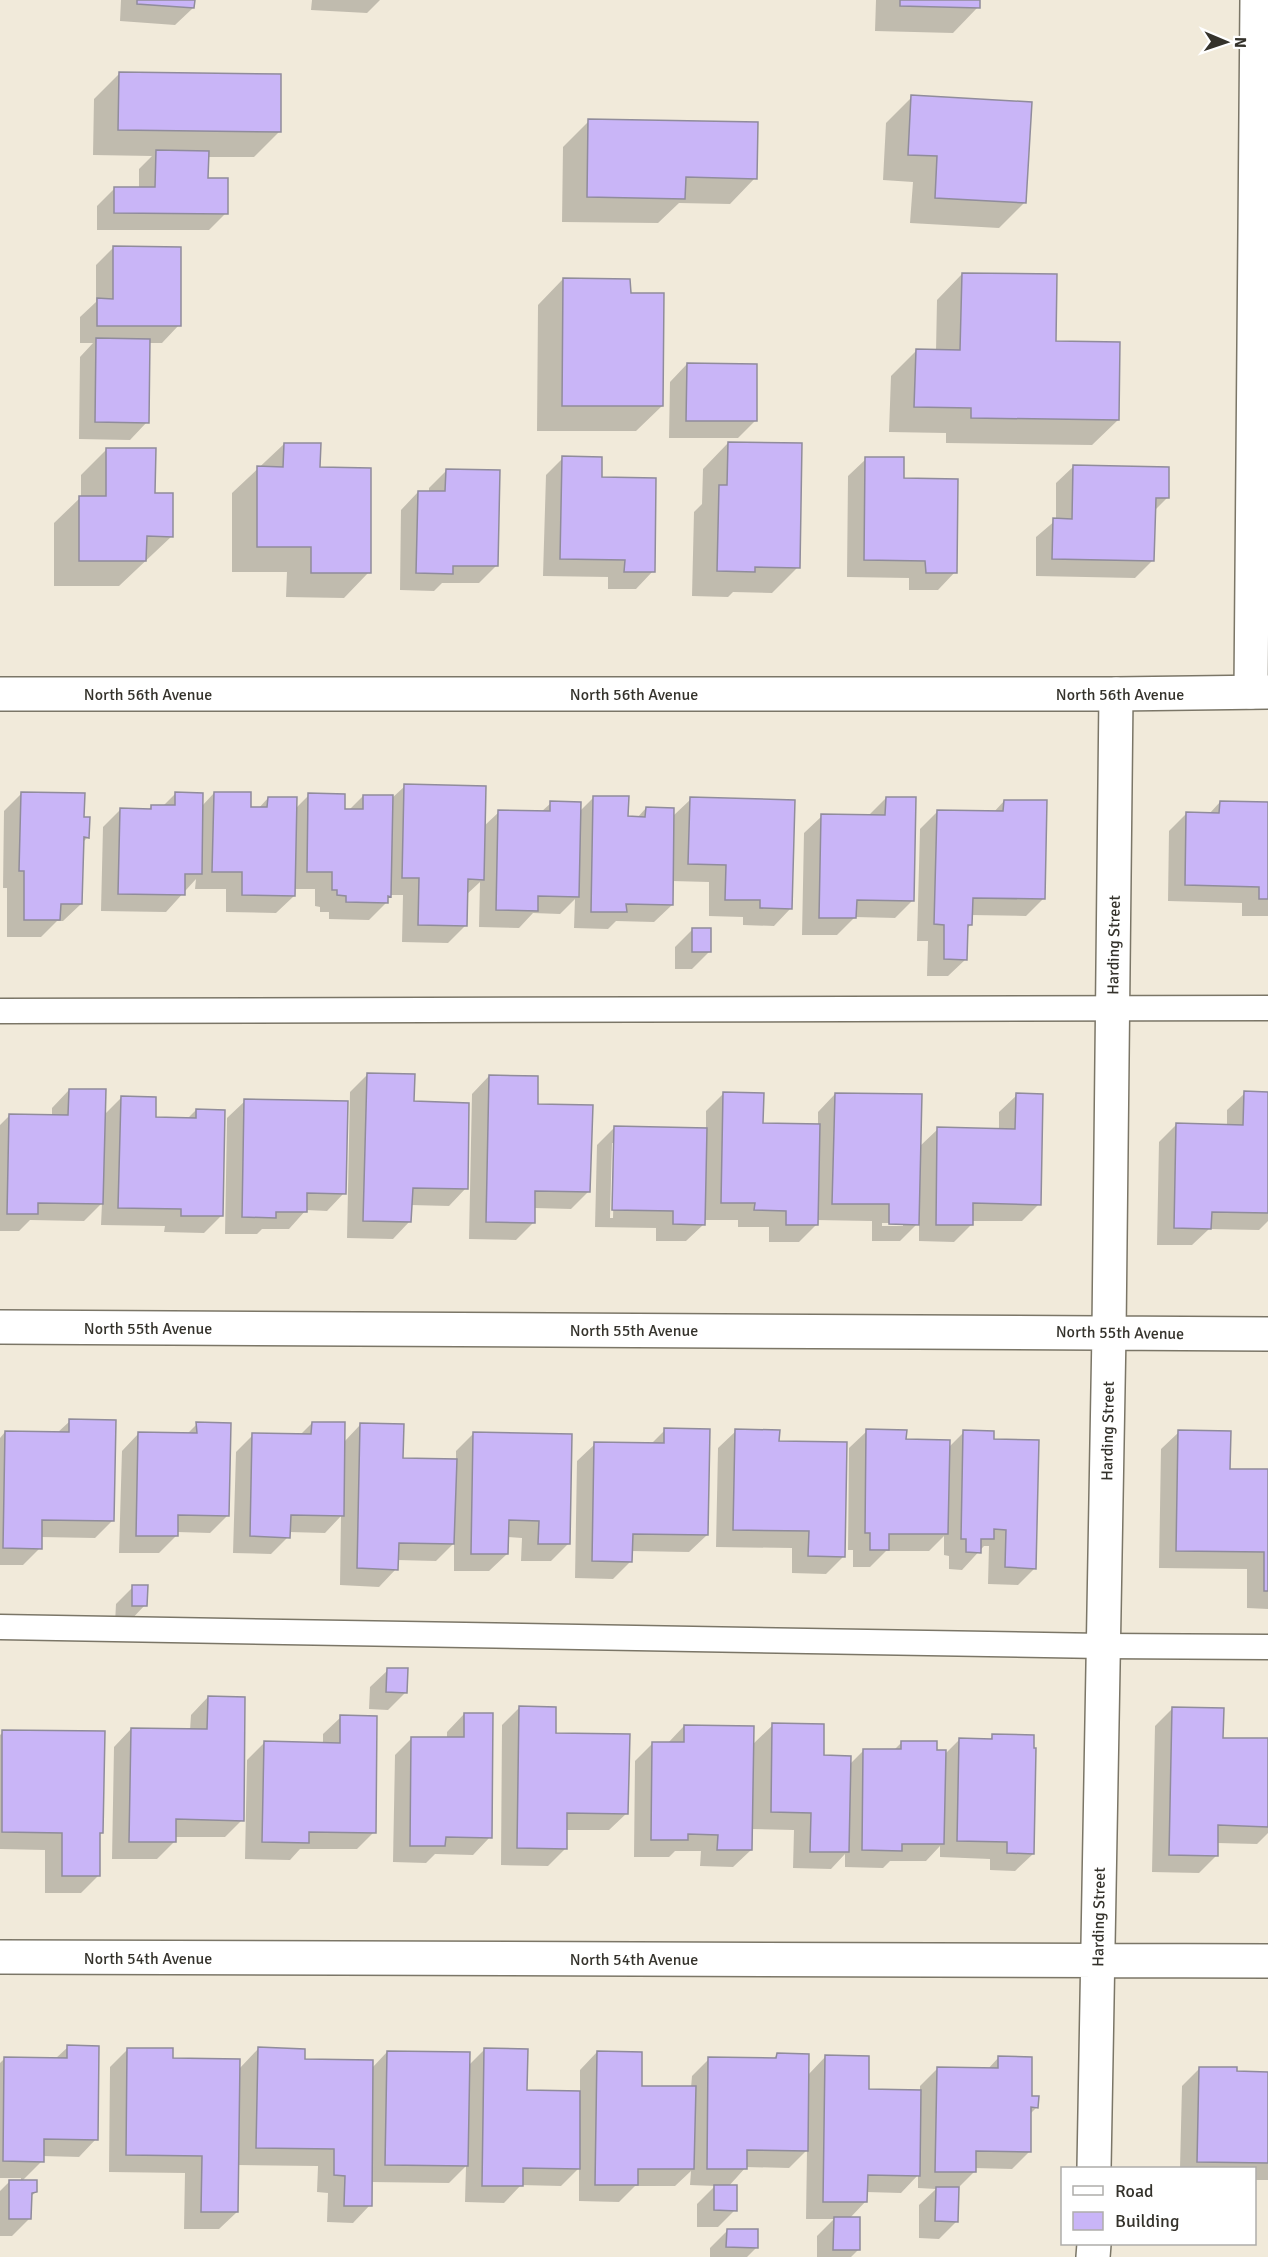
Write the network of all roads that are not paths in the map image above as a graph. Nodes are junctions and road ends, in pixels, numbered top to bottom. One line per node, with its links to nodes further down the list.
1 (1257, 0): 2 (street)
2 (1262, 129): 3 (street)
3 (1259, 692): 5 (street, North 56th Avenue)
4 (0, 694): 5 (street, North 56th Avenue)
5 (1116, 694): 6 (street, Harding Street)
6 (1112, 1007): 7 (lane); 8 (lane); 10 (street, Harding Street)
7 (1268, 1008)
8 (0, 1011)
9 (0, 1327): 10 (street, North 55th Avenue)
10 (1109, 1332): 11 (street, North 55th Avenue); 13 (street, Harding Street)
11 (1268, 1334)
12 (0, 1627): 13 (lane)
13 (1102, 1646): 14 (lane); 16 (street, Harding Street)
14 (1268, 1647)
15 (0, 1957): 16 (street, North 54th Avenue)
16 (1097, 1960): 17 (street, North 54th Avenue); 18 (street, Harding Street)
17 (1268, 1961)
18 (1095, 2167)

